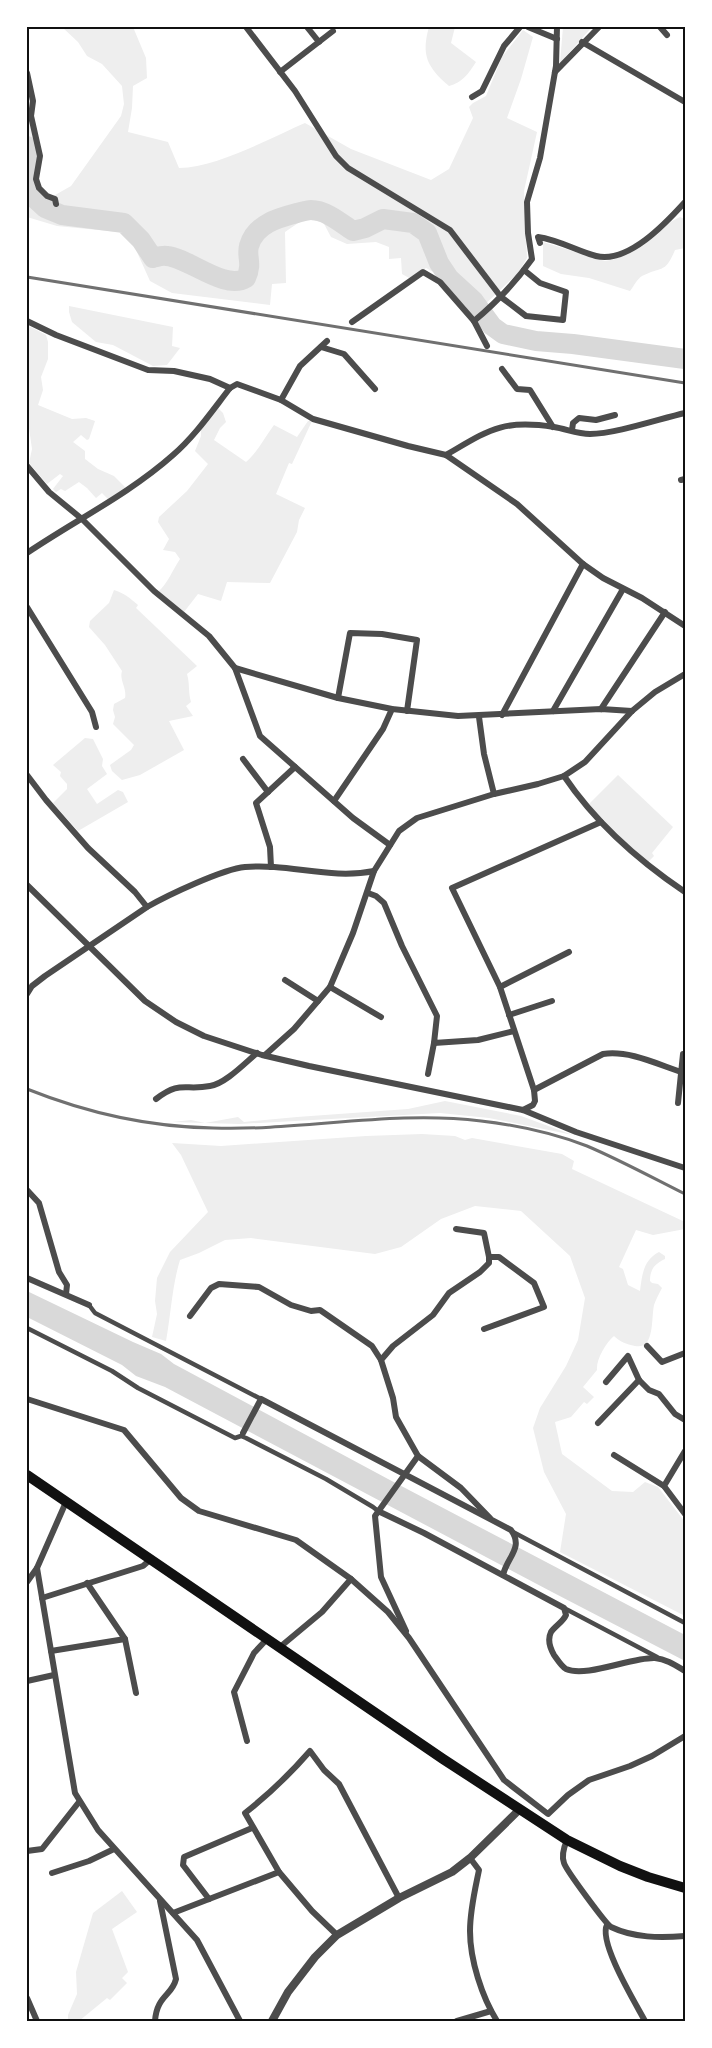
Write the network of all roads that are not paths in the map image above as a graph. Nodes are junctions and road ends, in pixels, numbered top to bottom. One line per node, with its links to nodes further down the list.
1 (246, 27): 13 (street)
2 (307, 27): 11 (street)
3 (520, 27): 16 (street)
4 (528, 27): 10 (street)
5 (557, 27): 10 (street)
6 (598, 27): 12 (street)
7 (660, 27): 9 (street)
8 (333, 31): 11 (street)
9 (667, 35)
10 (557, 39): 14 (street)
11 (319, 42): 13 (street)
12 (582, 42): 14 (street); 17 (street)
13 (280, 72): 24 (street)
14 (554, 72): 22 (street)
15 (27, 73): 19 (street)
16 (472, 97)
17 (685, 101)
18 (685, 202): 20 (street)
19 (56, 204)
20 (540, 243)
21 (540, 255): 22 (street)
22 (532, 259): 23 (street)
23 (524, 270): 24 (street); 24 (street)
24 (501, 297): 26 (street)
25 (27, 321): 32 (street)
26 (474, 321): 27 (street); 29 (street)
27 (352, 322)
28 (327, 341): 30 (street)
29 (487, 346)
30 (321, 347): 33 (street); 34 (street)
31 (502, 369): 37 (street)
32 (230, 388): 34 (street); 41 (street)
33 (375, 389)
34 (281, 400): 39 (street)
35 (685, 412): 38 (street)
36 (615, 415): 38 (street)
37 (553, 427): 38 (street); 39 (street)
38 (572, 430)
39 (446, 455): 43 (street)
40 (27, 466): 41 (street)
41 (82, 519): 42 (street); 48 (street)
42 (27, 553)
43 (583, 564): 44 (street); 56 (street)
44 (623, 589): 46 (street); 54 (street)
45 (27, 607): 58 (street)
46 (665, 612): 47 (street); 52 (street)
47 (685, 626)
48 (235, 668): 50 (street); 60 (street)
49 (685, 674): 55 (street)
50 (338, 698): 51 (street); 53 (street)
51 (392, 709): 53 (street); 65 (street)
52 (601, 710): 54 (street); 55 (street)
53 (407, 711): 57 (street)
54 (553, 711): 56 (street)
55 (632, 711): 62 (street)
56 (502, 715): 57 (street)
57 (479, 717): 64 (street)
58 (96, 727)
59 (243, 759): 63 (street)
60 (295, 767): 63 (street); 65 (street)
61 (27, 775): 73 (street)
62 (564, 776): 64 (street); 66 (street)
63 (268, 792): 68 (street)
64 (494, 794): 67 (street)
65 (334, 801): 67 (street)
66 (602, 822): 71 (street); 78 (street)
67 (390, 845): 69 (street)
68 (271, 867): 69 (street); 73 (street)
69 (374, 871): 72 (street)
70 (27, 885): 74 (street)
71 (685, 892)
72 (368, 893): 77 (street); 85 (street)
73 (147, 907): 74 (street)
74 (89, 947): 79 (street); 86 (street)
75 (569, 952): 78 (street)
76 (285, 980): 81 (street)
77 (330, 987): 81 (street); 83 (street)
78 (500, 987): 82 (street)
79 (27, 994)
80 (552, 1001): 82 (street)
81 (318, 1002): 88 (street)
82 (509, 1016): 84 (street)
83 (381, 1017)
84 (514, 1031): 85 (street); 91 (street)
85 (434, 1043): 90 (street)
86 (257, 1053): 88 (street); 92 (street)
87 (683, 1054): 89 (street)
88 (265, 1056): 94 (street)
89 (681, 1072): 91 (street); 93 (street)
90 (428, 1074)
91 (534, 1089): 94 (street)
92 (156, 1099)
93 (678, 1103)
94 (523, 1110): 95 (street)
95 (685, 1168)
96 (27, 1190): 100 (street)
97 (456, 1229): 98 (street)
98 (489, 1257): 104 (street); 107 (street)
99 (27, 1278): 100 (street)
100 (66, 1294): 101 (street)
101 (89, 1305): 111 (street)
102 (190, 1316): 107 (street)
103 (27, 1328): 124 (street)
104 (484, 1329)
105 (647, 1346): 106 (street)
106 (685, 1353)
107 (381, 1360): 119 (street)
108 (639, 1380): 109 (street); 114 (street); 115 (street)
109 (606, 1382)
110 (27, 1399): 112 (street)
111 (260, 1401): 116 (street); 121 (street)
112 (36, 1402): 113 (street); 131 (street)
113 (27, 1406)
114 (685, 1420)
115 (598, 1422)
116 (243, 1432)
117 (685, 1450): 122 (street)
118 (614, 1455): 122 (street)
119 (418, 1456): 121 (street); 126 (street)
120 (27, 1475): 123 (highway)
121 (404, 1476): 124 (street); 126 (street)
122 (664, 1486): 125 (street)
123 (66, 1502): 128 (highway); 129 (street)
124 (379, 1510): 130 (street); 138 (street)
125 (685, 1514)
126 (492, 1520): 127 (street)
127 (511, 1530): 130 (street); 136 (street)
128 (150, 1559): 133 (street); 137 (highway)
129 (37, 1568): 132 (street); 134 (street)
130 (503, 1573): 135 (street)
131 (351, 1579): 138 (street); 140 (street)
132 (27, 1582)
133 (87, 1583): 134 (street); 139 (street)
134 (42, 1598): 141 (street)
135 (564, 1608): 142 (street); 142 (street)
136 (685, 1623)
137 (268, 1638): 140 (highway); 148 (street)
138 (409, 1638): 149 (street)
139 (125, 1639): 141 (street); 146 (street)
140 (280, 1647): 150 (highway)
141 (51, 1651): 144 (street)
142 (665, 1660): 143 (street)
143 (685, 1671)
144 (54, 1676): 145 (street); 151 (street)
145 (27, 1681)
146 (135, 1693)
147 (685, 1736): 149 (street)
148 (247, 1741)
149 (504, 1780): 150 (street)
150 (495, 1793): 152 (highway)
151 (79, 1802): 155 (street); 156 (street)
152 (520, 1809): 154 (highway); 157 (street)
153 (252, 1828): 158 (street); 161 (street); 163 (street)
154 (567, 1840): 160 (highway); 165 (street)
155 (114, 1849): 159 (street); 162 (street)
156 (27, 1851)
157 (470, 1857): 161 (street); 169 (street)
158 (279, 1872): 163 (street); 166 (street)
159 (52, 1873)
160 (685, 1888)
161 (399, 1898): 166 (street)
162 (159, 1899): 164 (street); 171 (street)
163 (209, 1899): 164 (street)
164 (173, 1913): 172 (street)
165 (608, 1925): 167 (street); 176 (street)
166 (337, 1935): 173 (street)
167 (685, 1935)
168 (27, 1998): 170 (street)
169 (491, 2011): 174 (street); 175 (street)
170 (37, 2021)
171 (155, 2021)
172 (240, 2021)
173 (272, 2021)
174 (457, 2021)
175 (497, 2021)
176 (645, 2021)

